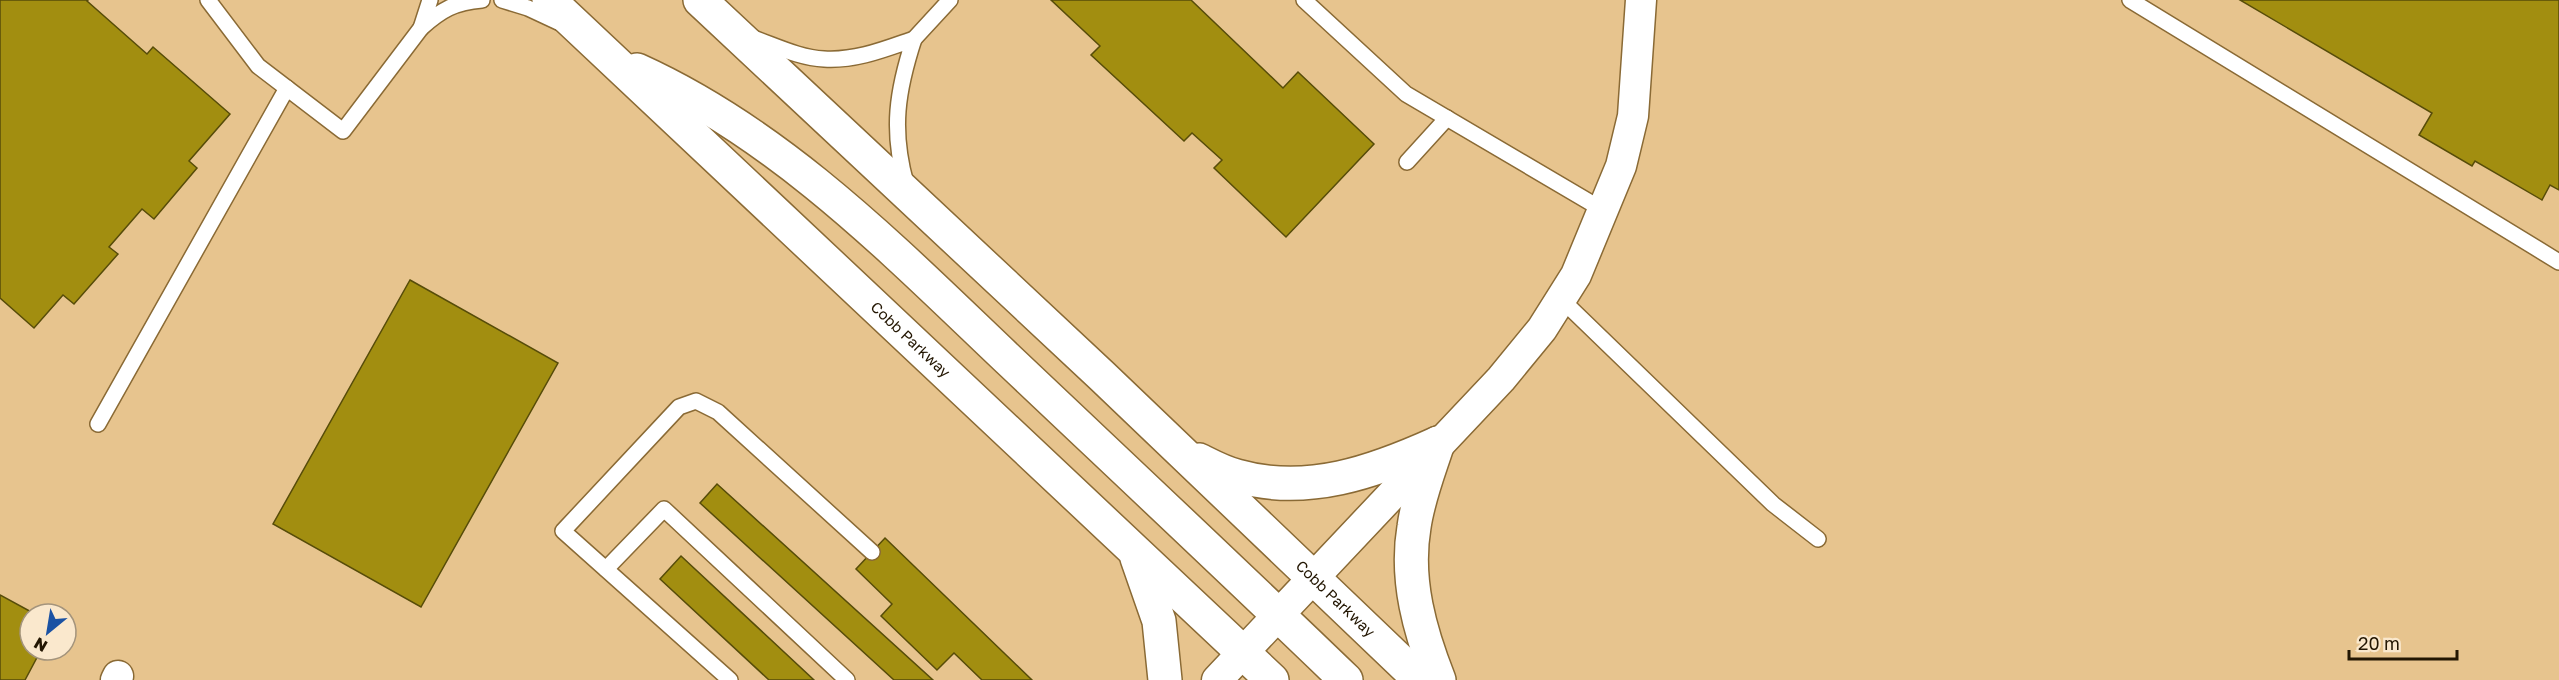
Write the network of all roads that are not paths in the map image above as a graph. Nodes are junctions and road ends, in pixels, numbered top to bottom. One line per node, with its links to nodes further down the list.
1 (208, 0): 16 (lane)
2 (430, 0): 11 (lane)
3 (482, 0): 11 (lane)
4 (502, 0): 13 (lane)
5 (549, 0): 13 (main road, Cobb Parkway)
6 (699, 0): 12 (main road, Cobb Parkway)
7 (950, 0): 14 (lane)
8 (1304, 0): 17 (lane)
9 (1641, 0): 20 (street)
10 (2130, 0): 21 (lane)
11 (421, 28): 16 (lane)
12 (733, 32): 14 (lane); 19 (main road, Cobb Parkway)
13 (590, 38): 15 (main road, Cobb Parkway)
14 (914, 39): 19 (lane)
15 (614, 59): 27 (main road, Cobb Parkway); 31 (main road)
16 (287, 88): 23 (lane)
17 (1447, 118): 18 (lane); 20 (lane)
18 (1407, 162)
19 (909, 195): 25 (main road, Cobb Parkway)
20 (1604, 210): 22 (street)
21 (2559, 262)
22 (1562, 300): 24 (street); 26 (lane)
23 (98, 424)
24 (1438, 443): 25 (main road); 30 (street); 40 (main road)
25 (1182, 453): 30 (main road, Cobb Parkway)
26 (1818, 538)
27 (1134, 551): 32 (main road, Cobb Parkway); 35 (main road)
28 (872, 552): 29 (lane)
29 (606, 569): 33 (lane); 34 (lane)
30 (1312, 578): 31 (street); 39 (main road, Cobb Parkway)
31 (1278, 614): 32 (street); 38 (main road)
32 (1243, 652): 36 (street); 37 (main road, Cobb Parkway)
33 (730, 680)
34 (847, 680)
35 (1165, 680)
36 (1216, 680)
37 (1272, 680)
38 (1346, 680)
39 (1420, 680)
40 (1438, 680)

